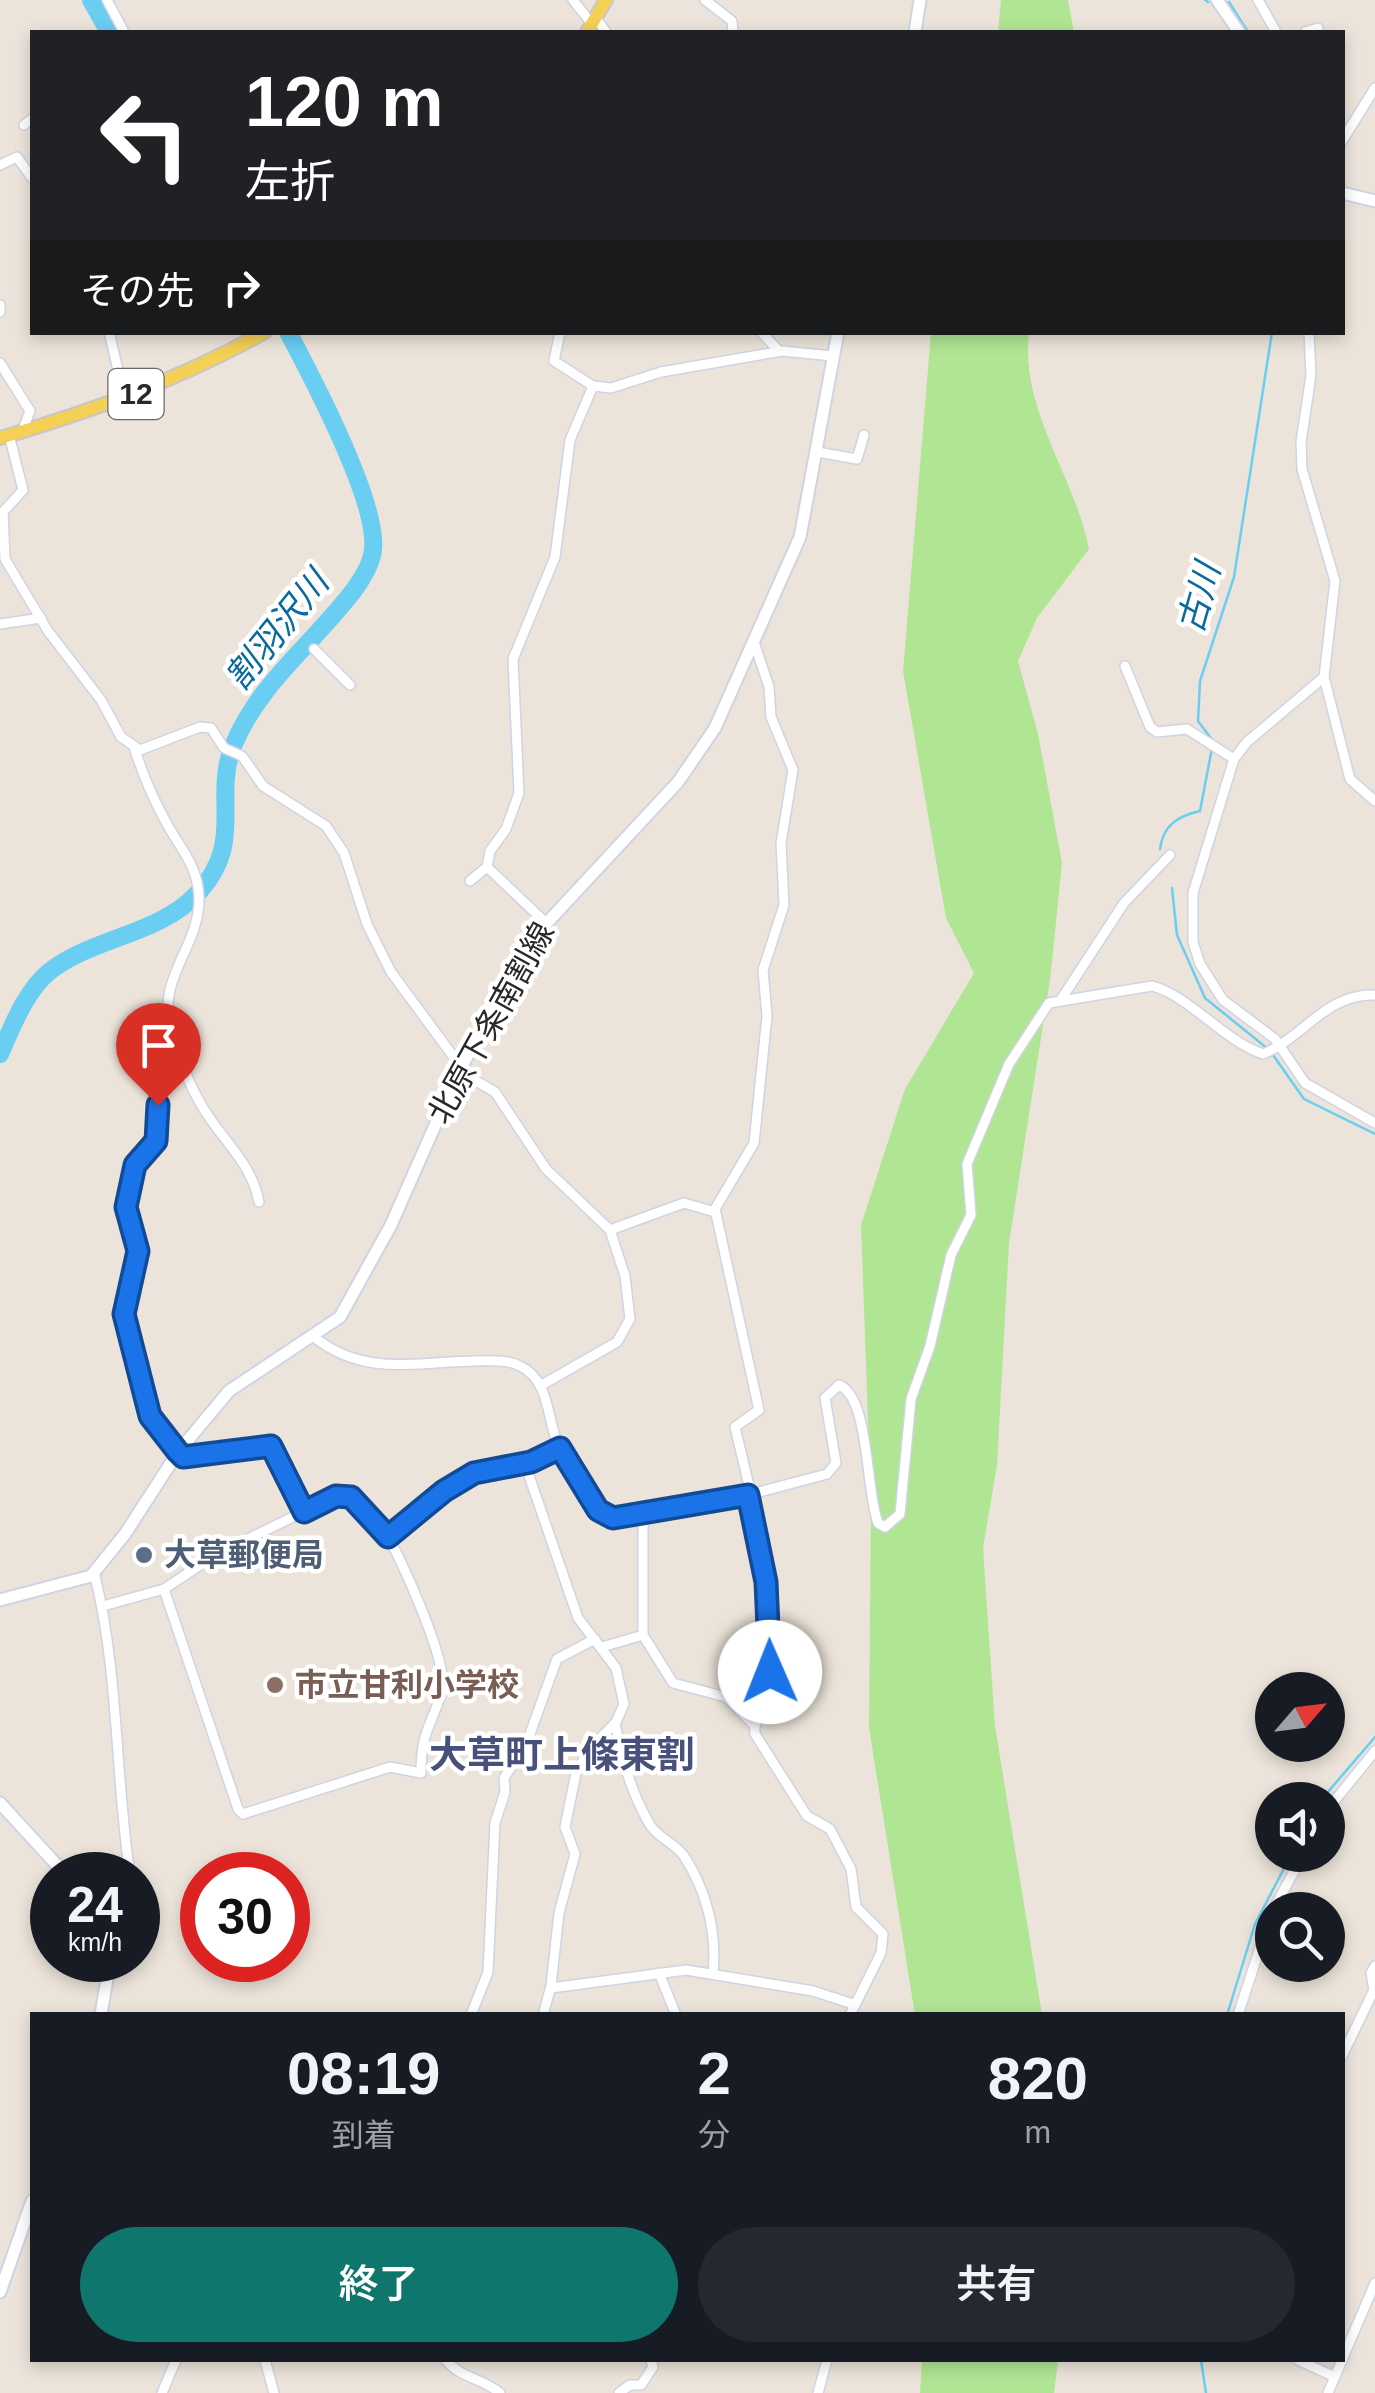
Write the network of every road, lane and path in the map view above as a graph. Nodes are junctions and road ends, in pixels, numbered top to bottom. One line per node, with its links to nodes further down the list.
1 (107, 0): 10 (street)
2 (573, 0): 8 (street)
3 (606, 0): 8 (main road)
4 (705, 0): 11 (street)
5 (920, 0): 12 (main road)
6 (1217, 0): 13 (main road)
7 (1258, 0): 14 (street)
8 (592, 25)
9 (1318, 28): 15 (street)
10 (123, 30)
11 (733, 30)
12 (915, 30)
13 (1237, 30)
14 (1275, 30)
15 (1312, 30)
16 (1375, 88): 17 (street)
17 (1345, 136)
18 (0, 164): 19 (street)
19 (30, 175)
20 (1345, 194): 21 (main road)
21 (1375, 200)
22 (110, 335): 32 (street)
23 (259, 335): 32 (main road, 12)
24 (559, 335): 31 (street)
25 (764, 335): 28 (street)
26 (837, 335): 29 (main road, 北原下条南割線)
27 (1309, 335): 41 (street)
28 (779, 352): 29 (street); 31 (street)
29 (833, 356): 35 (main road, 北原下条南割線)
30 (0, 363): 33 (street)
31 (594, 386): 47 (street)
32 (125, 399): 33 (main road, 12)
33 (10, 435): 36 (street)
34 (864, 436): 35 (street)
35 (816, 452): 38 (main road, 北原下条南割線)
36 (42, 618): 37 (street); 43 (street)
37 (0, 624)
38 (754, 642): 49 (main road, 北原下条南割線); 57 (street)
39 (314, 648): 42 (street)
40 (1126, 666): 44 (street)
41 (1324, 677): 44 (street); 45 (street)
42 (350, 685)
43 (134, 747): 52 (street); 54 (street)
44 (1234, 758): 53 (street)
45 (1375, 801)
46 (1170, 855): 51 (street)
47 (487, 867): 48 (street); 49 (street)
48 (470, 881)
49 (544, 922): 54 (main road, 北原下条南割線)
50 (1375, 995): 53 (street)
51 (1062, 998): 53 (street); 64 (street)
52 (169, 1025): 56 (street); 62 (street)
53 (1278, 1047): 55 (street)
54 (460, 1069): 58 (street); 59 (main road, 北原下条南割線)
55 (1375, 1122)
56 (259, 1202)
57 (715, 1212): 58 (street); 64 (street)
58 (610, 1230): 60 (street)
59 (314, 1336): 60 (street); 62 (main road, 北原下条南割線)
60 (540, 1386): 61 (street)
61 (560, 1448): 63 (street); 66 (street)
62 (178, 1452): 65 (street); 68 (main road, 北原下条南割線)
63 (524, 1464): 67 (street); 73 (street)
64 (749, 1494): 66 (street); 75 (street)
65 (304, 1512): 67 (street); 69 (street)
66 (643, 1514): 72 (street)
67 (388, 1537): 69 (street)
68 (94, 1572): 70 (main road); 71 (street)
69 (164, 1589): 71 (street)
70 (0, 1600)
71 (103, 1606): 80 (street)
72 (642, 1635): 73 (street); 75 (street)
73 (599, 1643): 74 (street); 89 (street)
74 (614, 1724): 84 (street); 86 (street)
75 (754, 1725): 87 (street)
76 (1375, 1751): 77 (street)
77 (1345, 1788)
78 (0, 1803): 79 (main road)
79 (45, 1852)
80 (127, 1852)
81 (1255, 1964): 92 (street)
82 (1375, 1966): 93 (street)
83 (660, 1973): 84 (street); 86 (street); 91 (street)
84 (714, 1973): 87 (street)
85 (108, 1982): 88 (main road)
86 (551, 1988): 90 (street)
87 (852, 2010)
88 (106, 2012)
89 (471, 2012)
90 (544, 2012)
91 (675, 2012)
92 (1239, 2012)
93 (1345, 2050)
94 (30, 2207): 96 (main road)
95 (1375, 2283): 97 (street)
96 (0, 2292)
97 (1345, 2353)
98 (175, 2362): 106 (street)
99 (265, 2362): 107 (street)
100 (448, 2362): 108 (street)
101 (652, 2362): 109 (street)
102 (826, 2362): 110 (street)
103 (1302, 2362): 105 (street)
104 (1341, 2362): 105 (street)
105 (1335, 2377): 111 (street)
106 (162, 2393)
107 (274, 2393)
108 (500, 2393)
109 (619, 2393)
110 (818, 2393)
111 (1328, 2393)

